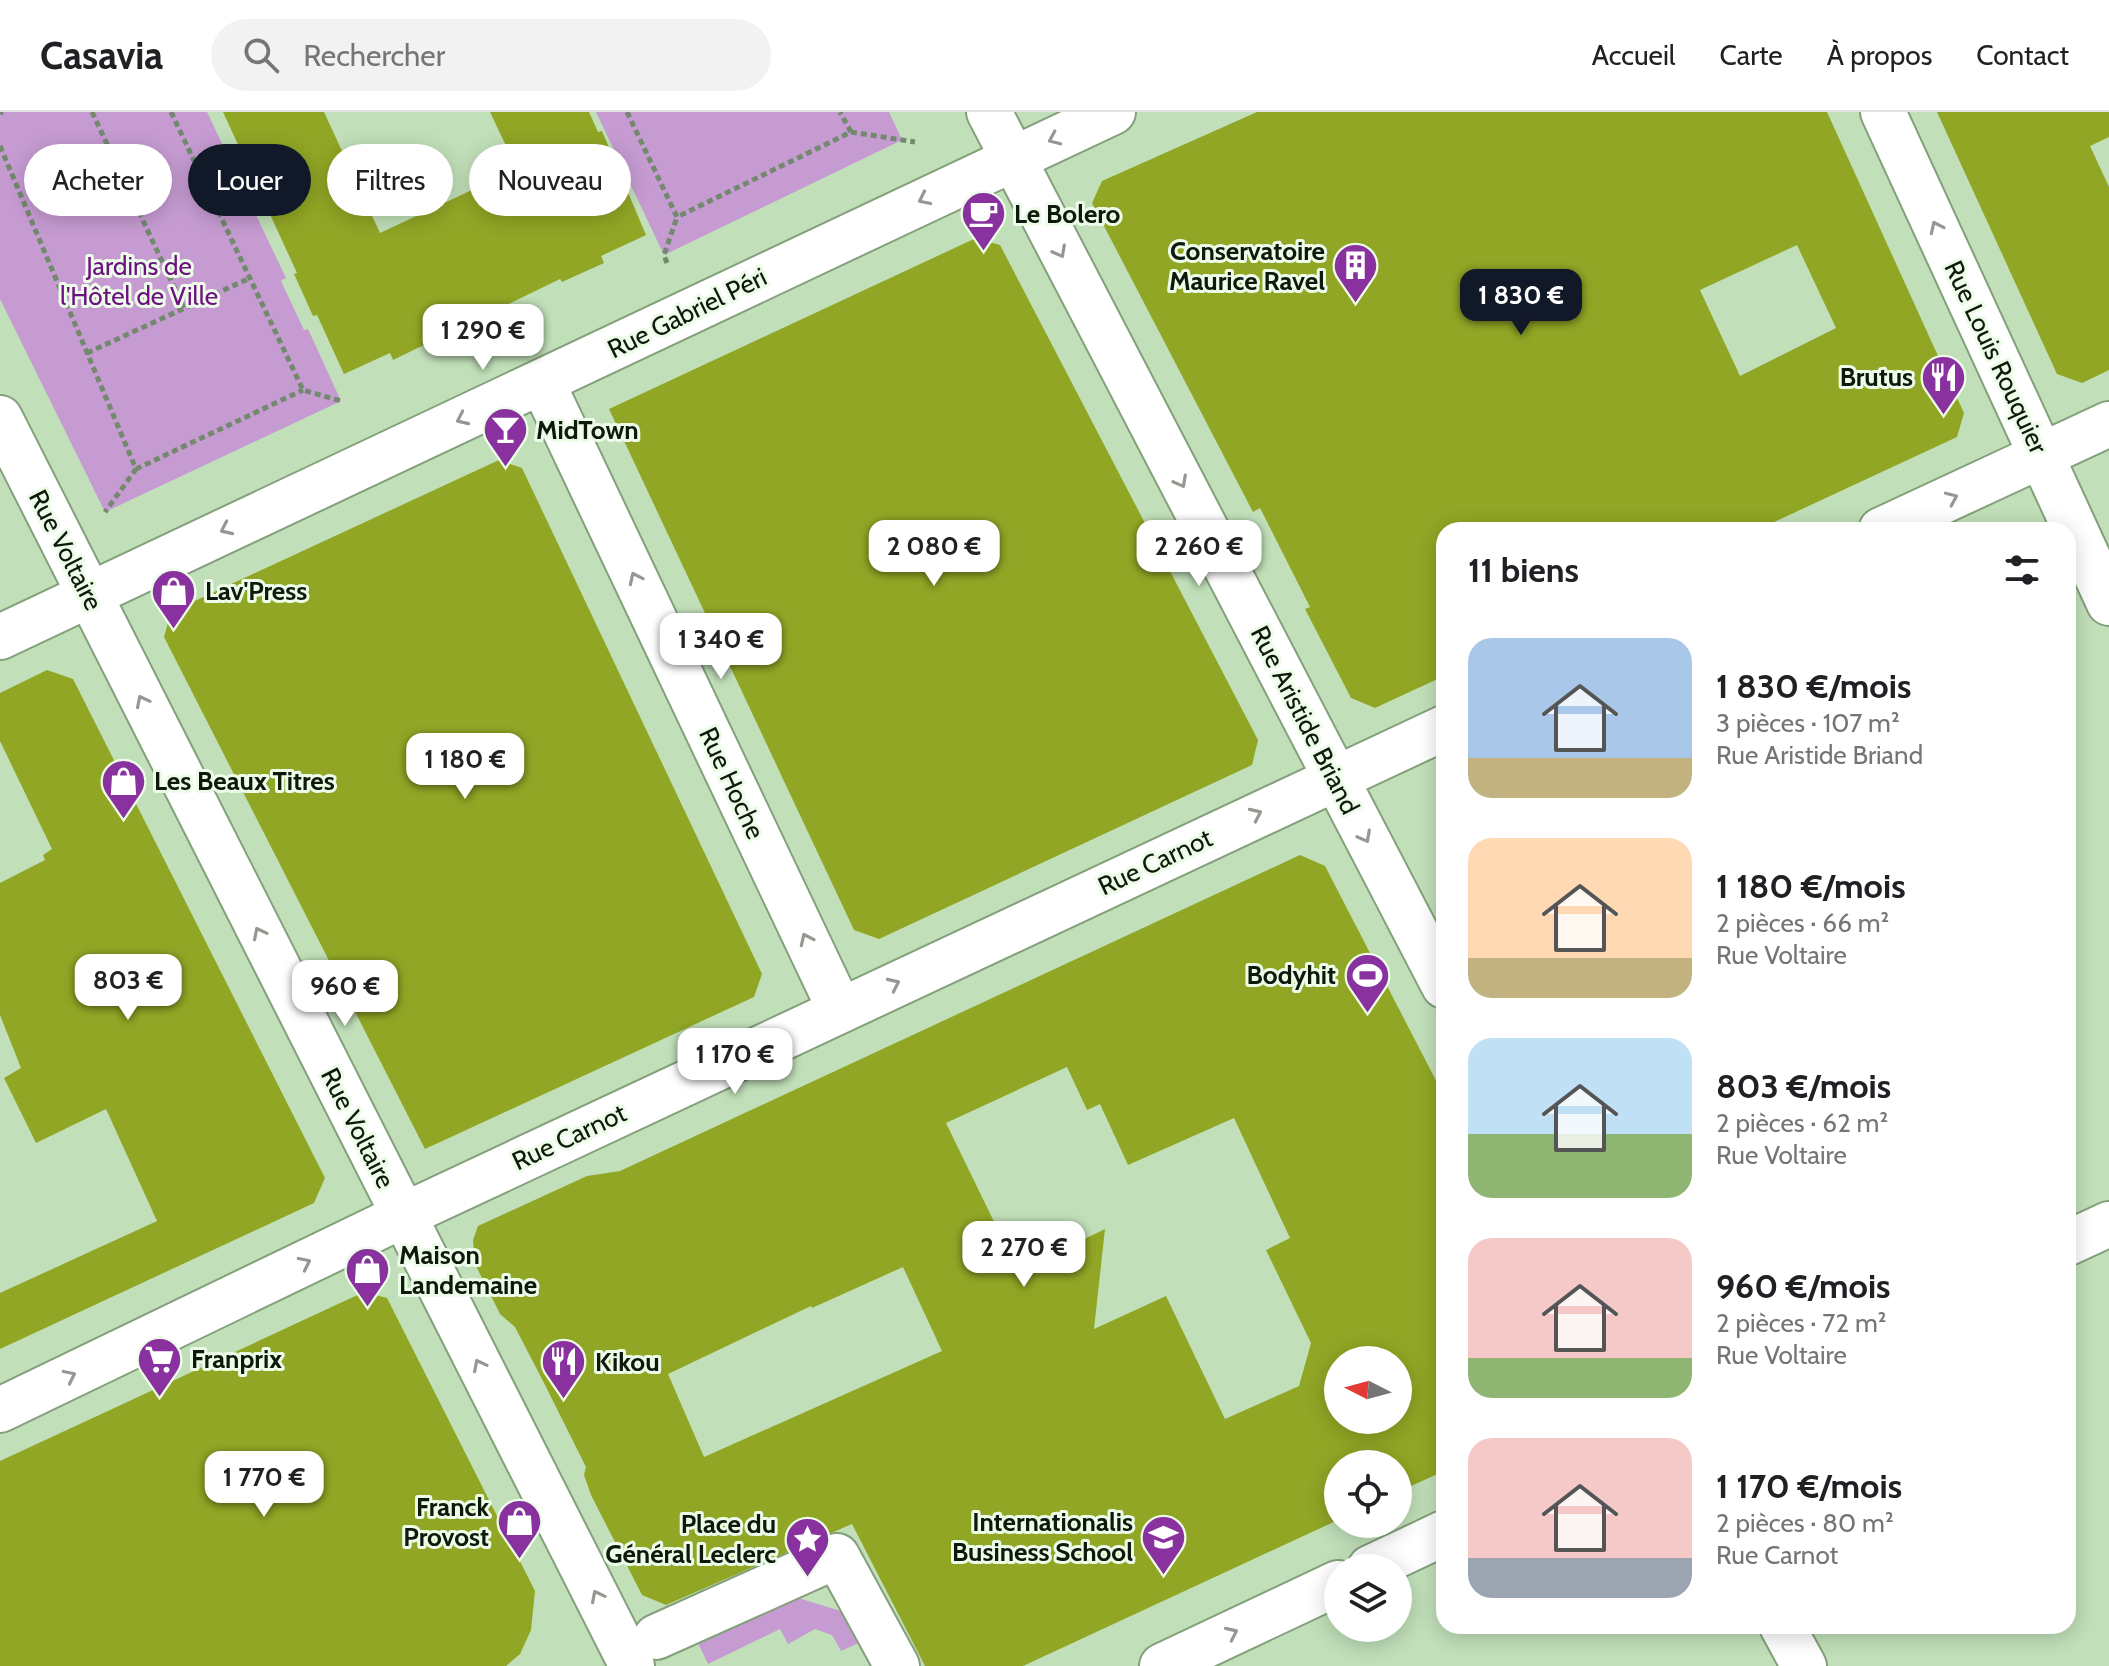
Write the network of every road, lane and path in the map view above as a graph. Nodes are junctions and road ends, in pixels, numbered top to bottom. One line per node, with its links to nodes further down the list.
1 (92, 112): 15 (path)
2 (171, 112): 14 (path)
3 (627, 112): 12 (path)
4 (840, 112): 8 (path)
5 (989, 112): 11 (street, Rue Aristide Briand)
6 (1113, 112): 11 (street, Rue Gabriel Péri, one-way to 11)
7 (1883, 112): 22 (street, Rue Louis Rouquier, one-way to 7)
8 (851, 132): 9 (path); 12 (path)
9 (915, 142)
10 (0, 146): 16 (path)
11 (1011, 158): 17 (street, Rue Gabriel Péri, one-way to 17); 32 (street, Rue Aristide Briand, one-way to 32)
12 (677, 217): 13 (path)
13 (667, 263)
14 (250, 278): 15 (path); 18 (path)
15 (184, 308): 16 (path)
16 (87, 353): 23 (path)
17 (542, 382): 28 (street, Rue Gabriel Péri, one-way to 28); 34 (street, Rue Hoche, one-way to 17)
18 (303, 390): 19 (path); 23 (path)
19 (341, 401)
20 (0, 418): 28 (street, Rue Voltaire)
21 (2109, 424): 22 (street)
22 (2042, 456): 25 (street, one-way to 22); 26 (street, Rue Louis Rouquier)
23 (136, 469): 24 (path)
24 (102, 519)
25 (1898, 522)
26 (2072, 522)
27 (2076, 531): 29 (street, Rue Louis Rouquier)
28 (88, 594): 30 (street, Rue Gabriel Péri); 35 (street, Rue Voltaire, one-way to 28)
29 (2109, 603)
30 (0, 637)
31 (1436, 732): 32 (street, Rue Carnot)
32 (1335, 777): 33 (street, Rue Aristide Briand, one-way to 33); 34 (street, Rue Carnot, one-way to 32)
33 (1436, 971)
34 (840, 1010): 35 (street, Rue Carnot)
35 (402, 1216): 38 (street, Rue Carnot, one-way to 35); 43 (street, Rue Voltaire, one-way to 35)
36 (2109, 1224): 37 (street)
37 (2076, 1239)
38 (0, 1410)
39 (1436, 1537): 40 (street)
40 (1400, 1554)
41 (1324, 1590): 45 (street, one-way to 41)
42 (1786, 1634): 46 (street)
43 (644, 1651): 44 (street)
44 (897, 1666)
45 (1162, 1666)
46 (1804, 1666)

